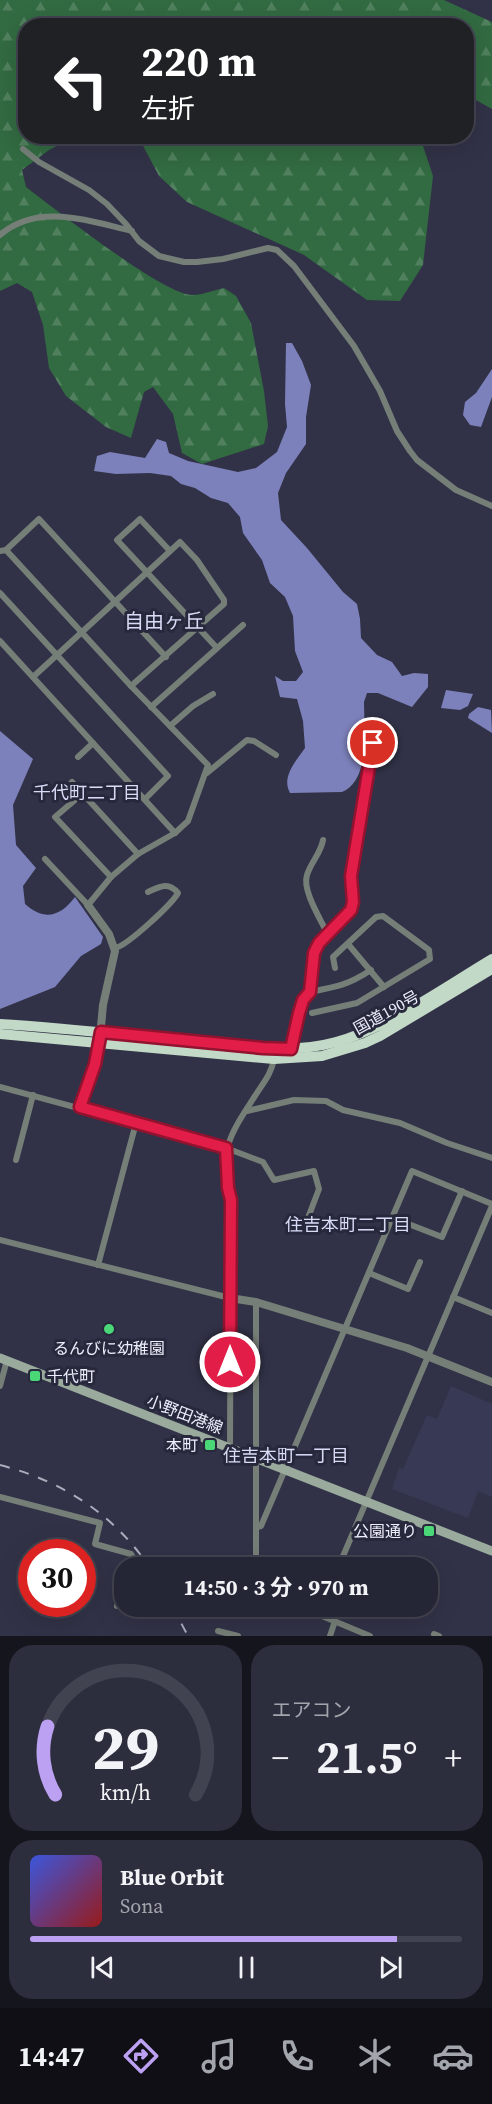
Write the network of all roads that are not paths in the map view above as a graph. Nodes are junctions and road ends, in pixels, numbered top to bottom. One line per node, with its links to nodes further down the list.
1 (23, 148): 2 (street)
2 (132, 231): 3 (street); 4 (street)
3 (0, 236)
4 (492, 506)
5 (3, 550): 9 (street); 12 (street)
6 (170, 551): 7 (street); 7 (street); 11 (street)
7 (146, 572): 9 (street); 11 (street)
8 (0, 592): 15 (street)
9 (114, 602): 12 (street); 16 (street)
10 (243, 625): 14 (street)
11 (198, 627): 14 (street); 16 (street)
12 (82, 632): 15 (street); 18 (street)
13 (0, 641): 17 (street)
14 (218, 648): 20 (street)
15 (57, 654): 17 (street); 29 (street)
16 (166, 657): 18 (street)
17 (33, 677): 22 (street)
18 (131, 686): 20 (street)
19 (213, 694): 21 (street)
20 (151, 707): 21 (street)
21 (170, 726): 26 (street)
22 (93, 743): 25 (street); 29 (street)
23 (394, 750): 37 (street)
24 (276, 755): 26 (street)
25 (78, 757)
26 (207, 773): 30 (street)
27 (72, 782): 28 (street)
28 (82, 794): 32 (street); 34 (street)
29 (145, 799): 30 (street)
30 (175, 833): 32 (street)
31 (323, 840): 37 (street)
32 (138, 854): 34 (street)
33 (45, 859): 36 (street)
34 (111, 878): 36 (street)
35 (148, 892): 39 (street)
36 (88, 905): 39 (street)
37 (327, 933): 45 (street)
38 (348, 945): 41 (street); 43 (street); 44 (street)
39 (115, 948): 49 (street)
40 (492, 959): 50 (highway, 国道190号)
41 (335, 968)
42 (492, 969): 50 (highway, 国道190号)
43 (371, 970): 44 (street); 45 (street)
44 (384, 987): 46 (street)
45 (310, 992): 50 (street)
46 (312, 1013)
47 (0, 1024): 49 (highway, 国道190号)
48 (0, 1034): 49 (highway, 国道190号)
49 (100, 1037): 50 (highway, 国道190号); 51 (highway, 国道190号); 54 (street)
50 (291, 1054): 51 (highway, 国道190号)
51 (274, 1059): 55 (street)
52 (0, 1087): 53 (street)
53 (33, 1095): 54 (street); 59 (street)
54 (80, 1107): 56 (street)
55 (247, 1111): 57 (street); 58 (street)
56 (136, 1123): 57 (street); 66 (street)
57 (226, 1148): 63 (street); 69 (street)
58 (492, 1158)
59 (16, 1160)
60 (462, 1191): 61 (street); 62 (street); 62 (street)
61 (492, 1205): 68 (street)
62 (393, 1218): 67 (street)
63 (303, 1231)
64 (0, 1240): 66 (street)
65 (420, 1262): 67 (street)
66 (98, 1264): 69 (street)
67 (369, 1273): 72 (street)
68 (453, 1297): 71 (street); 73 (street)
69 (230, 1298): 70 (street); 77 (street)
70 (256, 1302): 72 (street); 78 (street)
71 (492, 1313)
72 (345, 1329): 73 (street); 79 (street)
73 (428, 1356): 75 (street); 81 (street)
74 (3, 1359): 76 (street); 77 (main road, 小野田港線)
75 (492, 1382)
76 (0, 1386)
77 (230, 1448): 78 (main road, 小野田港線)
78 (256, 1457): 79 (main road, 小野田港線); 82 (street)
79 (285, 1469): 81 (main road, 小野田港線); 82 (street)
80 (0, 1497): 84 (street)
81 (366, 1502): 83 (main road, 小野田港線); 86 (street)
82 (257, 1527): 85 (street)
83 (492, 1551)
84 (133, 1557)
85 (256, 1557)
86 (343, 1557)
87 (324, 1617): 88 (street)
88 (335, 1622): 91 (street); 92 (street)
89 (218, 1631): 90 (street)
90 (238, 1636)
91 (330, 1636)
92 (370, 1636)

